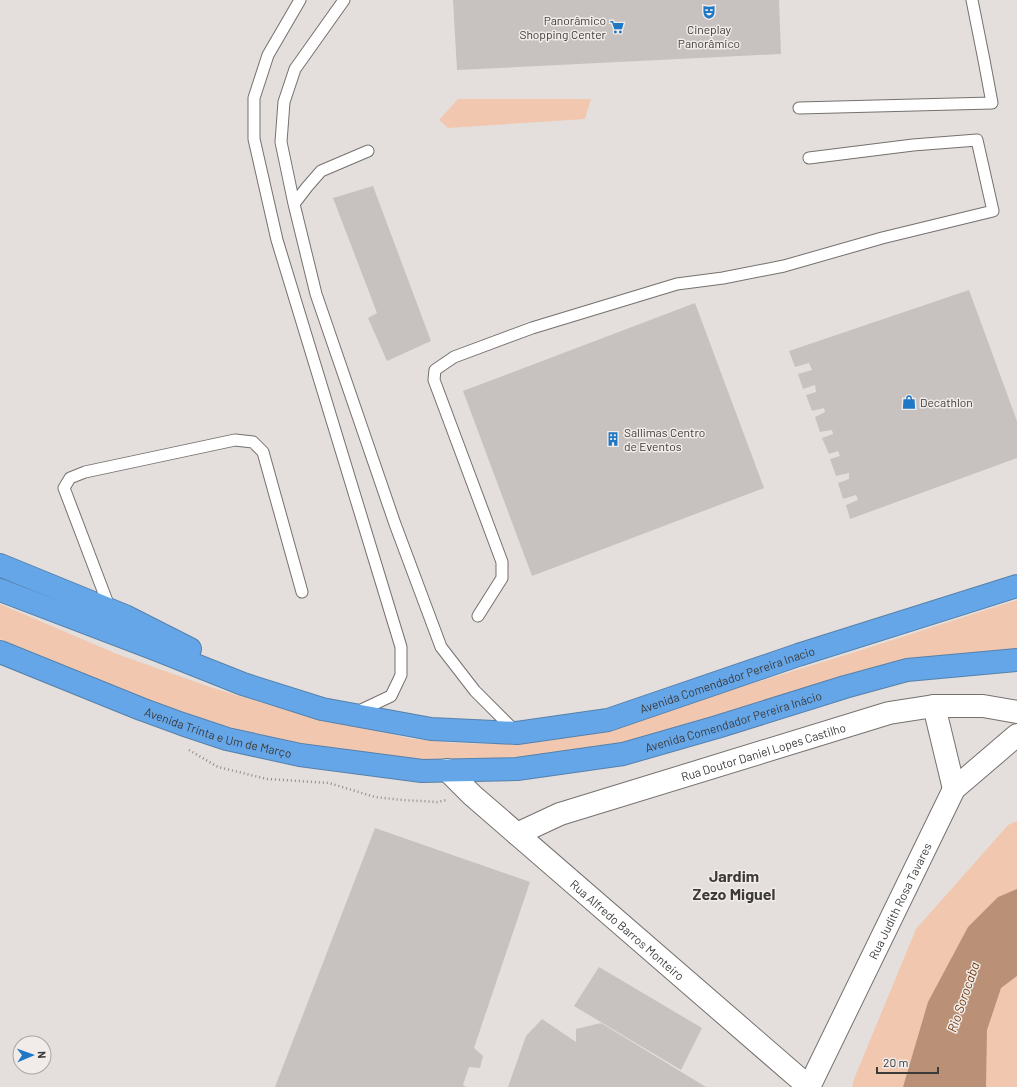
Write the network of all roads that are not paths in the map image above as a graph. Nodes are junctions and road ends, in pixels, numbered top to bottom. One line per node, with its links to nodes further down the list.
1 (300, 0): 19 (lane)
2 (344, 0): 7 (lane)
3 (972, 0): 4 (lane)
4 (799, 108)
5 (368, 151): 7 (lane)
6 (809, 158): 13 (lane)
7 (294, 204): 20 (lane)
8 (2, 565): 12 (highway)
9 (1017, 586): 20 (highway, Avenida Comendador Pereira Inacio)
10 (0, 590): 17 (highway)
11 (302, 592): 12 (lane)
12 (110, 610): 17 (highway)
13 (478, 616)
14 (0, 652): 22 (highway, Avenida Trinta e Um de Março)
15 (1017, 660): 22 (highway, Avenida Comendador Pereira Inácio)
16 (934, 706): 18 (street, Rua Doutor Daniel Lopes Castilho); 23 (street); 24 (street, Rua Doutor Daniel Lopes Castilho)
17 (322, 709): 19 (highway)
18 (1017, 712)
19 (353, 714): 20 (highway, Avenida Comendador Pereira Inacio)
20 (517, 733)
21 (1017, 735): 23 (street, Rua Judith Rosa Tavares)
22 (447, 770): 24 (street, Rua Alfredo Barros Monteiro)
23 (954, 789): 25 (street, Rua Judith Rosa Tavares)
24 (517, 834): 25 (street, Rua Alfredo Barros Monteiro)
25 (809, 1087)

